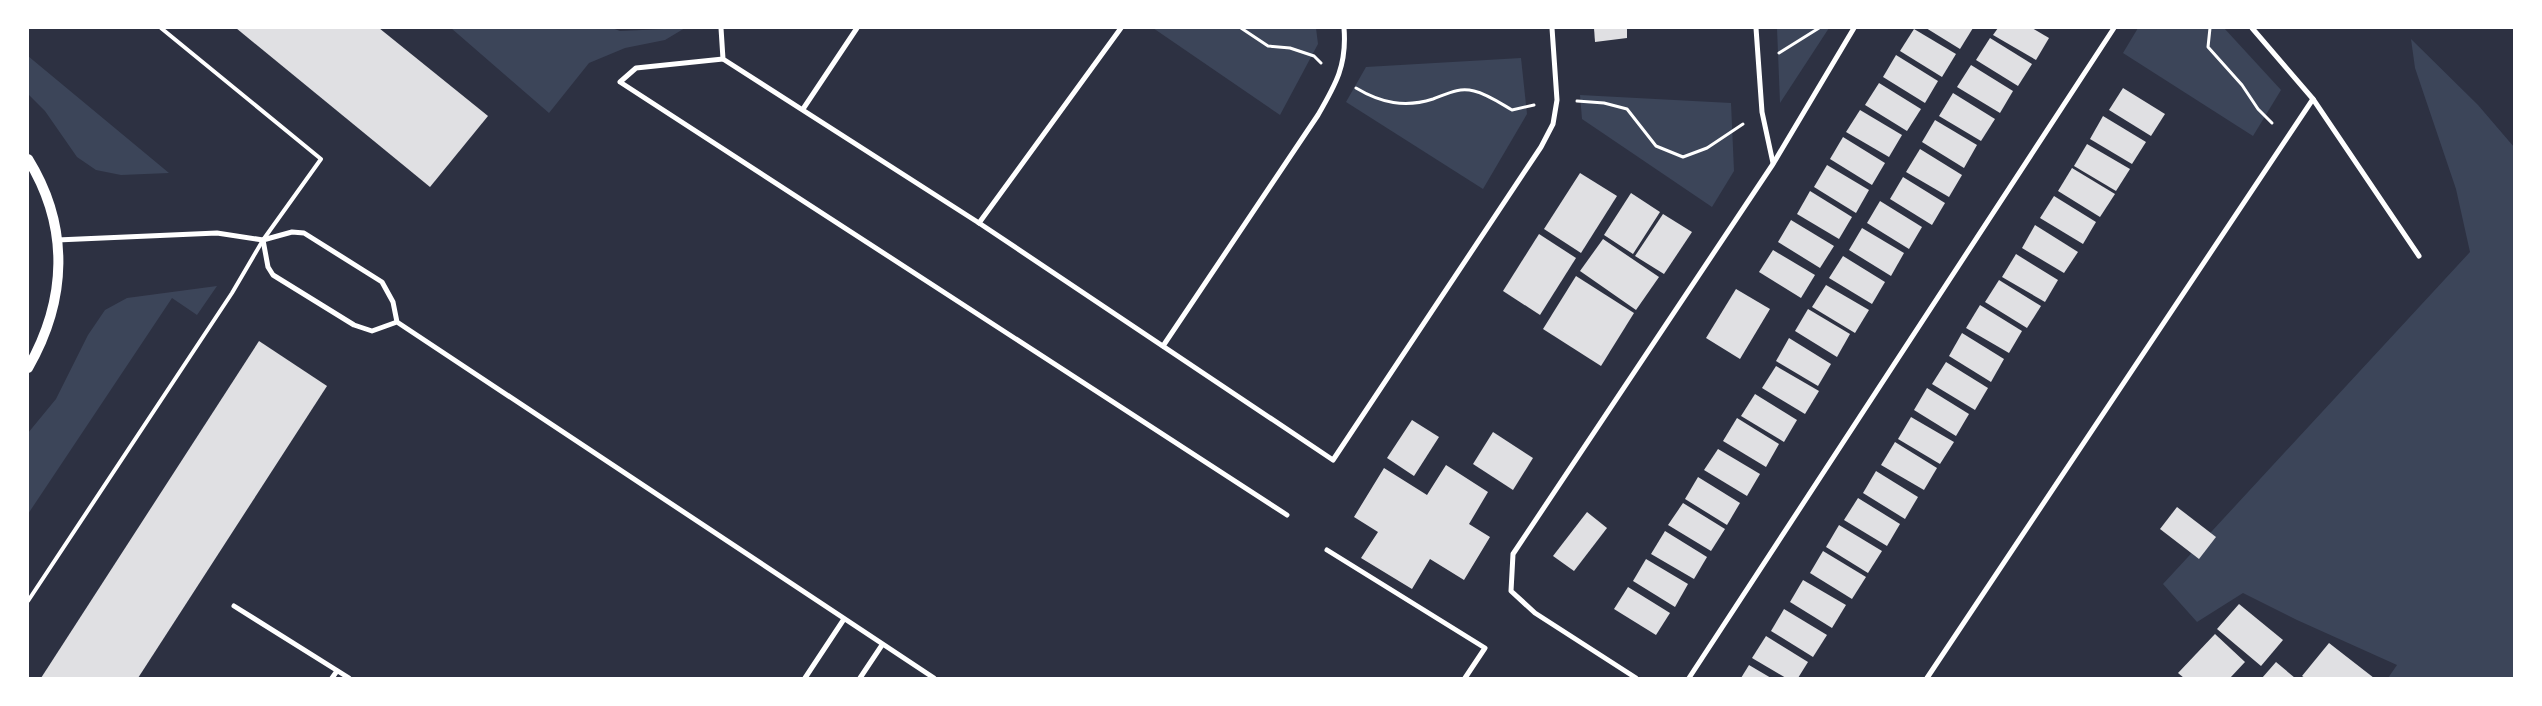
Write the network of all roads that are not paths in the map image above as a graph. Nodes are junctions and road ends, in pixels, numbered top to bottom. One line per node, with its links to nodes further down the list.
1 (161, 28): 18 (lane)
2 (721, 28): 11 (street)
3 (857, 28): 13 (street)
4 (1121, 28): 16 (street)
5 (1344, 28): 21 (street)
6 (1552, 28): 21 (street)
7 (1756, 28): 15 (street)
8 (1854, 28): 15 (street)
9 (2114, 28): 37 (street)
10 (2252, 28): 12 (street)
11 (723, 59): 13 (street); 23 (street)
12 (2313, 99): 19 (street); 38 (street)
13 (803, 109): 16 (street)
14 (28, 159): 17 (main road)
15 (1773, 164): 36 (street)
16 (979, 223): 21 (street)
17 (57, 240): 18 (street); 22 (main road)
18 (263, 240): 20 (street); 20 (street); 25 (lane)
19 (2419, 256)
20 (397, 322): 27 (street)
21 (1163, 346)
22 (28, 368)
23 (1287, 515)
24 (1327, 550): 35 (street)
25 (28, 601)
26 (234, 606): 29 (street)
27 (844, 619): 28 (street); 32 (street)
28 (882, 644): 33 (street); 34 (street)
29 (337, 671): 30 (street); 31 (street)
30 (332, 678)
31 (349, 678)
32 (805, 678)
33 (860, 678)
34 (934, 678)
35 (1465, 678)
36 (1636, 678)
37 (1689, 678)
38 (1928, 678)

